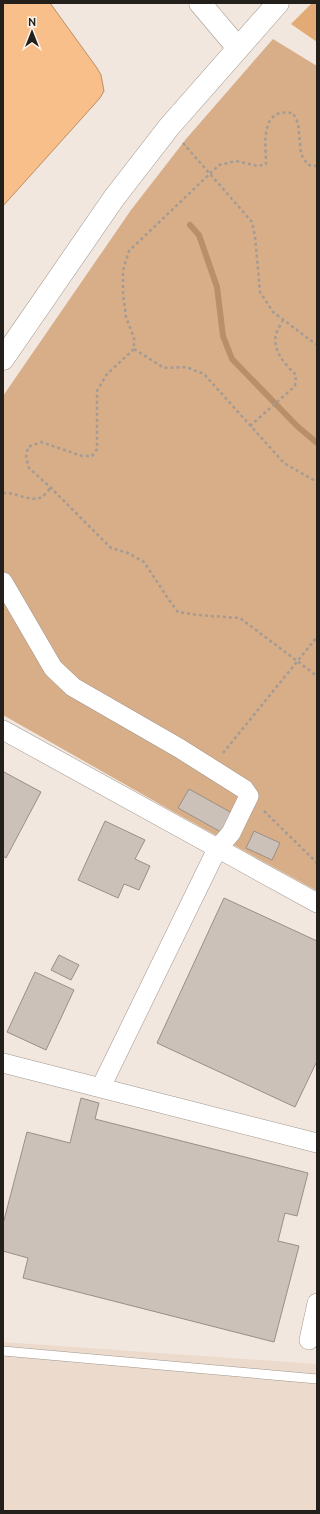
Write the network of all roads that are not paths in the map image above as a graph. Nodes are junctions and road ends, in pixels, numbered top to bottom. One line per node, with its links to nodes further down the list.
1 (200, 3): 3 (street)
2 (278, 3): 3 (street)
3 (238, 48): 4 (street)
4 (3, 359)
5 (3, 582): 7 (street)
6 (3, 730): 7 (street)
7 (218, 849): 8 (street); 10 (street)
8 (317, 903)
9 (3, 1063): 10 (street)
10 (101, 1087): 11 (street)
11 (317, 1143)
12 (317, 1303): 13 (street)
13 (309, 1340)
14 (3, 1351): 15 (lane)
15 (317, 1379)

